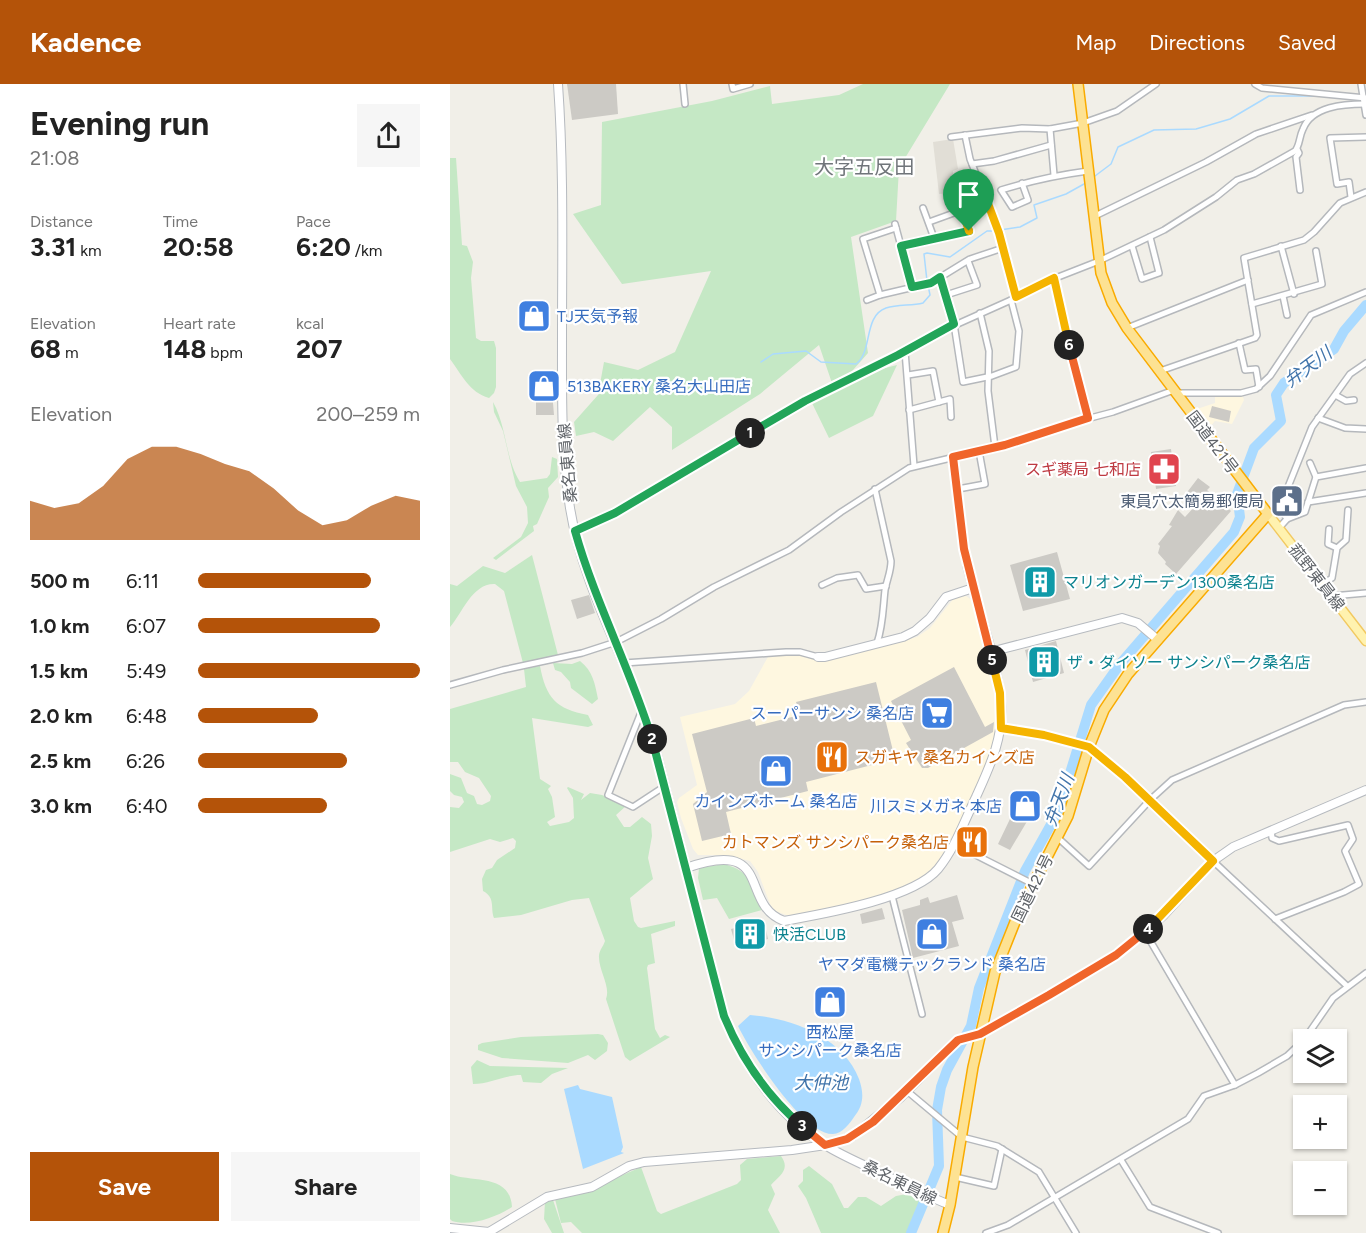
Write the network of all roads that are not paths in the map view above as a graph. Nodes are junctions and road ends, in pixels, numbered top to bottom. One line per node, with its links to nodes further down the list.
1 (558, 84): 89 (street, 桑名東員線)
2 (683, 84): 10 (street)
3 (732, 84): 4 (street)
4 (750, 84)
5 (1078, 84): 13 (highway, 国道421号)
6 (1156, 84): 13 (street)
7 (1255, 84): 9 (street)
8 (1361, 84): 9 (street)
9 (1365, 101): 11 (street); 12 (street)
10 (685, 104)
11 (1314, 115): 19 (street); 30 (street)
12 (1366, 115)
13 (1083, 123): 14 (street); 21 (highway, 国道421号)
14 (1050, 129): 15 (street); 18 (street)
15 (966, 135): 17 (street); 20 (street)
16 (1366, 136): 26 (street)
17 (951, 137)
18 (1051, 145): 20 (street); 22 (street)
19 (1297, 149): 24 (street); 32 (street)
20 (972, 164): 27 (street)
21 (1088, 171): 22 (street); 30 (highway, 国道421号)
22 (1054, 174): 23 (street)
23 (1022, 183): 23 (street)
24 (1300, 190)
25 (1366, 192): 26 (street)
26 (1351, 197): 36 (street)
27 (987, 201): 29 (street); 37 (street)
28 (923, 208): 31 (street)
29 (962, 210): 31 (street); 33 (street)
30 (1093, 217): 40 (highway, 国道421号)
31 (929, 222): 33 (street)
32 (1150, 237): 35 (street); 35 (street)
33 (934, 238): 34 (street)
34 (901, 246): 44 (street); 47 (street)
35 (1132, 246): 40 (street)
36 (1281, 246): 43 (street); 46 (street)
37 (1003, 248): 39 (street); 50 (street)
38 (1316, 251): 46 (street)
39 (968, 261): 41 (street); 48 (street)
40 (1099, 261): 42 (street); 56 (highway, 国道421号)
41 (940, 277): 44 (street); 48 (street)
42 (1054, 278): 50 (street); 70 (street)
43 (1248, 279): 52 (street); 56 (street)
44 (912, 287): 47 (street)
45 (1366, 292): 63 (street)
46 (1294, 294): 49 (street)
47 (880, 295): 51 (street)
48 (946, 295): 55 (street)
49 (1283, 296): 52 (street); 54 (street)
50 (1014, 298): 53 (street); 62 (street)
51 (867, 300)
52 (1252, 304): 57 (street)
53 (980, 313): 55 (street); 62 (street)
54 (1287, 315)
55 (954, 324): 58 (street); 62 (street)
56 (1127, 328): 60 (highway, 国道421号)
57 (1239, 343): 60 (street); 63 (street)
58 (905, 351): 61 (street); 89 (street)
59 (1366, 363): 65 (street)
60 (1160, 371): 64 (highway, 国道421号)
61 (908, 375): 67 (street); 68 (street)
62 (988, 377): 73 (street)
63 (1259, 387): 64 (street)
64 (1175, 392): 70 (street); 85 (highway, 国道421号)
65 (1337, 396): 66 (street); 71 (street)
66 (1354, 400)
67 (939, 402): 68 (street); 69 (street)
68 (909, 410): 77 (street)
69 (951, 417)
70 (1088, 418): 73 (street)
71 (1318, 418): 72 (street); 86 (street)
72 (1366, 429)
73 (995, 447): 74 (street)
74 (979, 451): 75 (street); 81 (street)
75 (953, 457): 77 (street); 81 (street)
76 (1310, 463): 79 (street)
77 (914, 466): 80 (street)
78 (1366, 468): 79 (street)
79 (1316, 477): 83 (street)
80 (875, 489): 94 (street); 100 (street)
81 (958, 489): 91 (street)
82 (1366, 493): 83 (street)
83 (1308, 502): 86 (street)
84 (1348, 510): 90 (street)
85 (1268, 514): 87 (main road, 菰野東員線); 98 (highway, 国道421号)
86 (1287, 519): 87 (street)
87 (1279, 528): 92 (main road, 菰野東員線)
88 (1329, 529): 90 (street)
89 (575, 531): 100 (street, 桑名東員線)
90 (1337, 548): 92 (street)
91 (967, 565): 95 (street)
92 (1323, 584): 97 (main road, 菰野東員線)
93 (822, 585): 94 (street)
94 (886, 586): 101 (street)
95 (973, 588): 101 (street); 102 (street)
96 (1366, 593): 97 (street)
97 (1332, 596): 99 (main road, 菰野東員線)
98 (1155, 638): 102 (street); 109 (highway, 国道421号)
99 (1366, 640)
100 (616, 642): 104 (street, 桑名東員線); 105 (street)
101 (877, 643): 103 (street)
102 (990, 652): 108 (street)
103 (818, 657): 104 (street)
104 (624, 663): 107 (street, 桑名東員線)
105 (450, 685)
106 (1366, 702): 112 (street)
107 (643, 709): 110 (street, 桑名東員線); 110 (street)
108 (1001, 728): 109 (street); 115 (street)
109 (1087, 746): 112 (street); 114 (highway, 国道421号)
110 (664, 786): 117 (street, 桑名東員線)
111 (1366, 790): 113 (street)
112 (1150, 800): 114 (street); 116 (street)
113 (1271, 830): 116 (street); 120 (street)
114 (1058, 837): 118 (highway, 国道421号)
115 (954, 844): 118 (street); 119 (street)
116 (1213, 861): 120 (street); 121 (street)
117 (686, 868): 119 (street); 131 (street, 桑名東員線)
118 (1030, 882): 126 (highway, 国道421号)
119 (892, 896): 124 (street)
120 (1275, 919): 123 (street)
121 (1145, 932): 126 (street); 128 (street)
122 (1366, 973): 123 (street)
123 (1347, 986): 125 (street)
124 (922, 1014)
125 (1312, 1029)
126 (976, 1035): 129 (street); 130 (highway, 国道421号)
127 (1293, 1050): 128 (street)
128 (1235, 1086): 133 (street)
129 (907, 1091): 130 (street); 131 (street)
130 (958, 1134): 132 (street); 134 (highway, 国道421号)
131 (825, 1145): 136 (street, 桑名東員線); 137 (street)
132 (1002, 1149): 134 (street); 135 (street)
133 (1121, 1160): 135 (street); 141 (street)
134 (955, 1177): 136 (highway, 国道421号)
135 (1055, 1198): 139 (street); 140 (street)
136 (950, 1205): 138 (highway, 国道421号)
137 (450, 1228)
138 (943, 1233)
139 (986, 1233)
140 (1076, 1233)
141 (1218, 1233)

